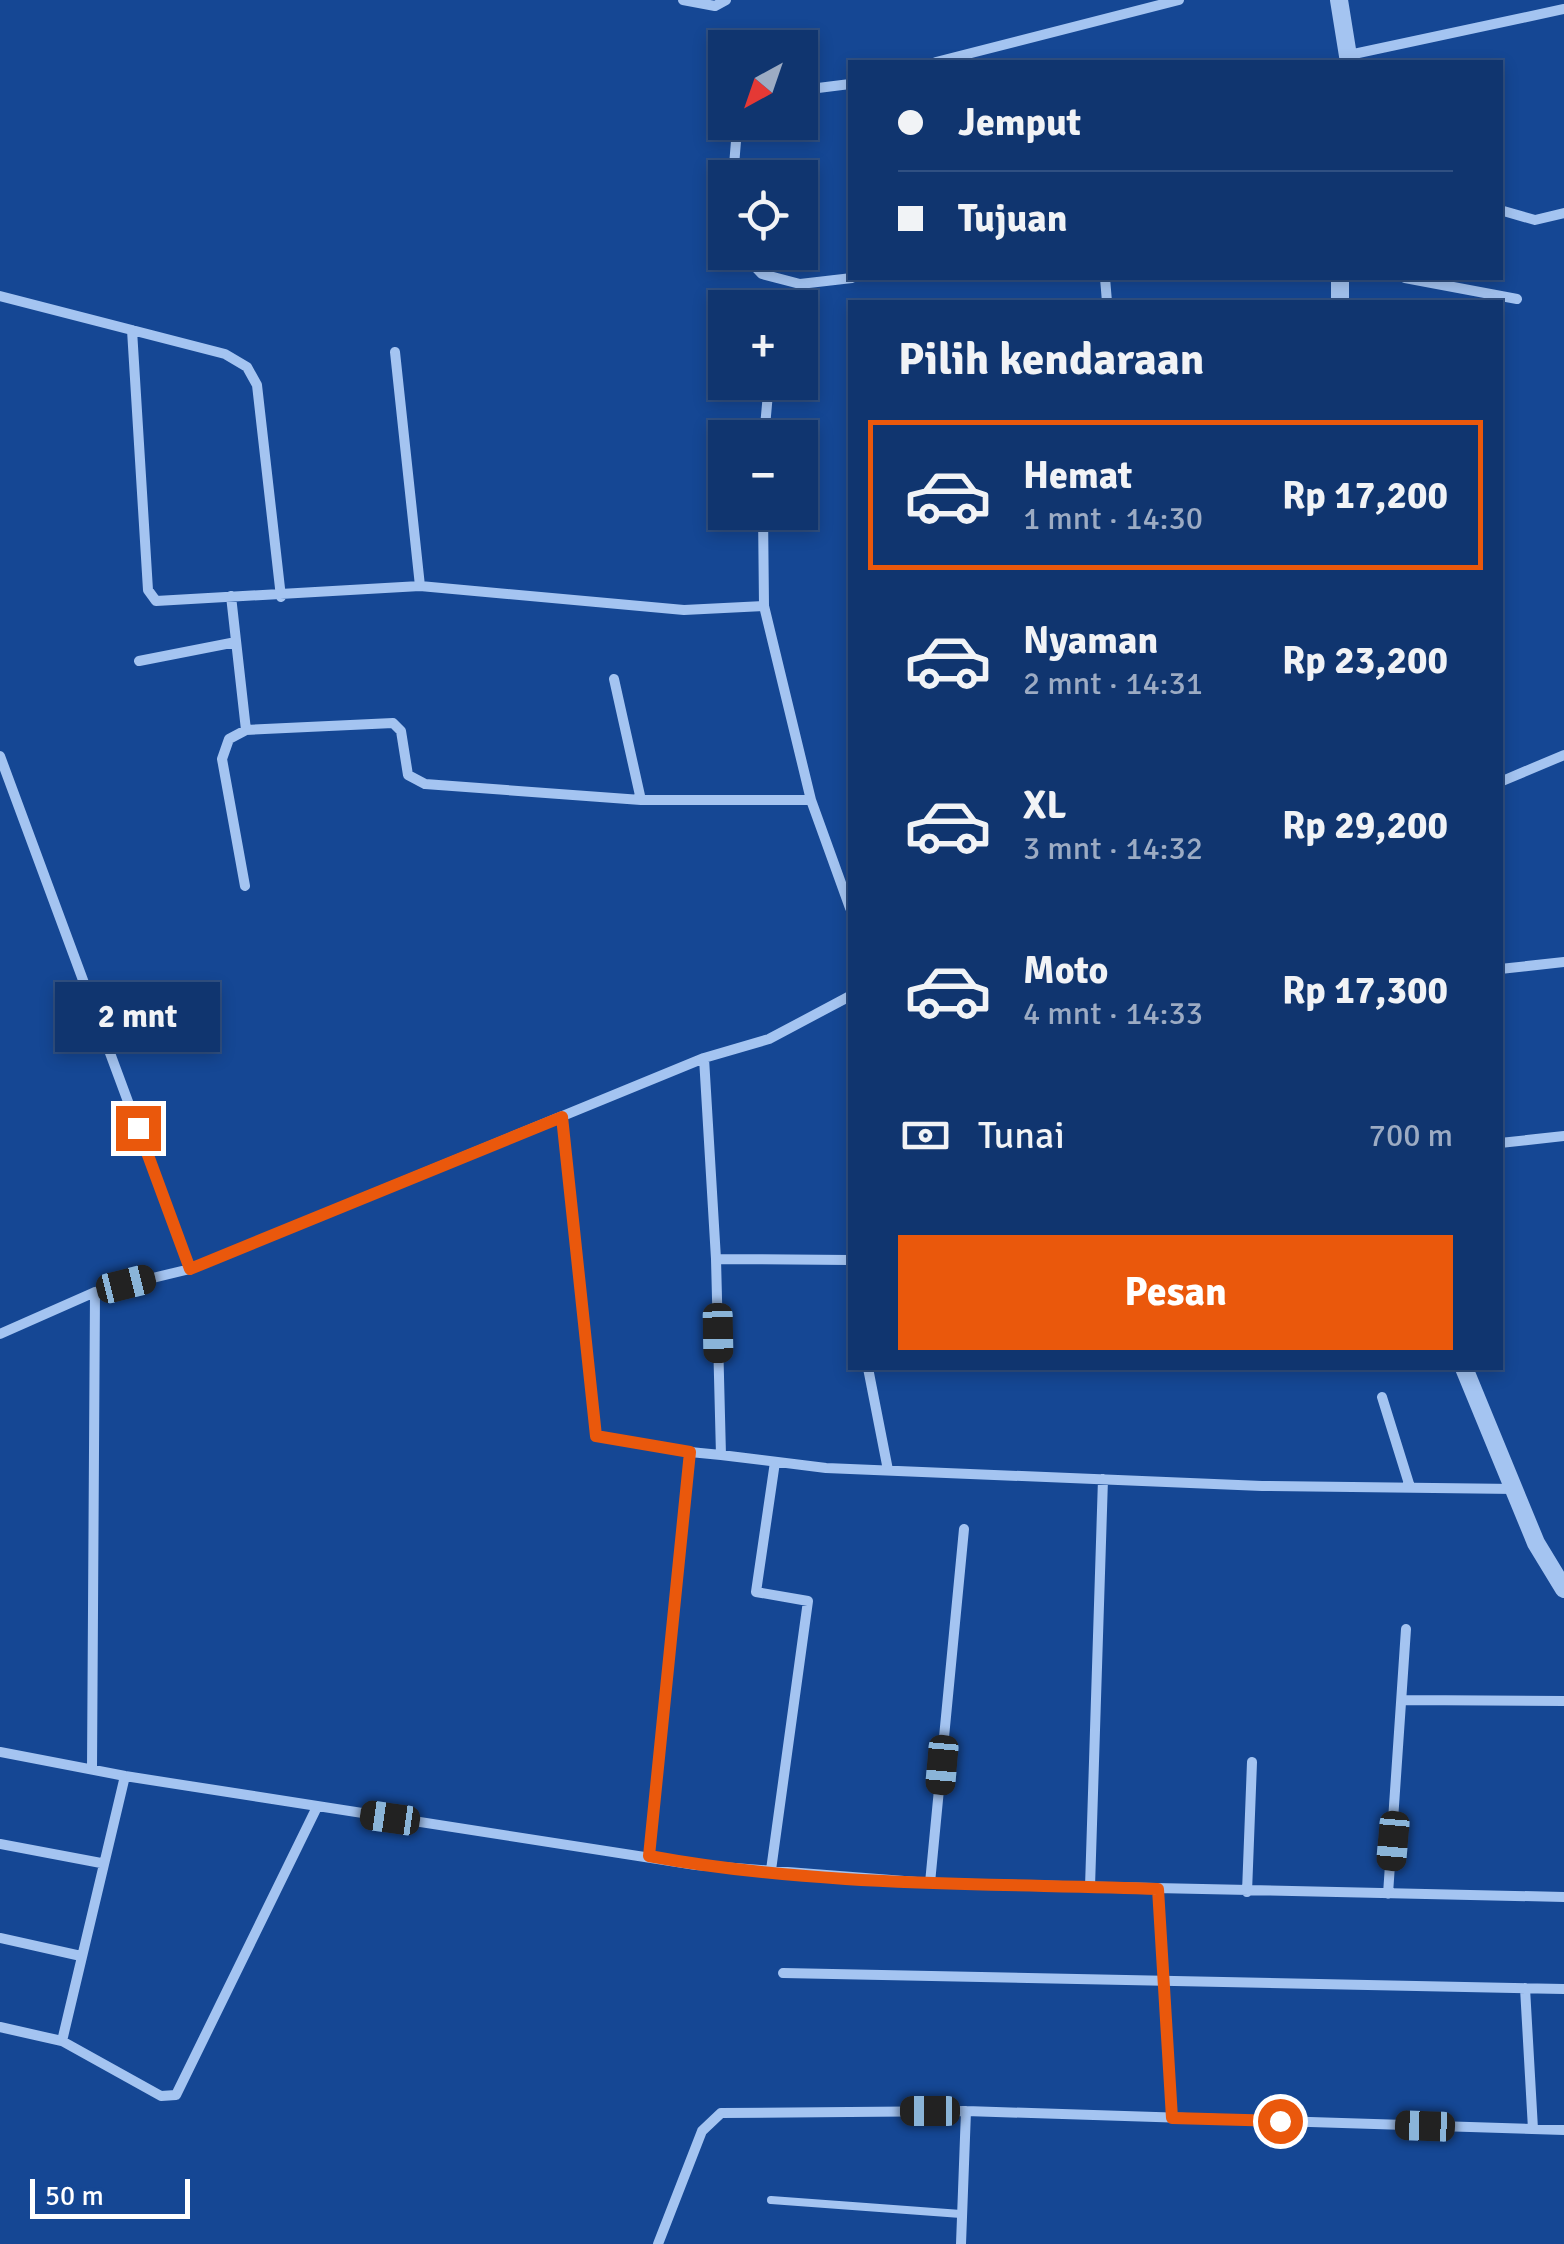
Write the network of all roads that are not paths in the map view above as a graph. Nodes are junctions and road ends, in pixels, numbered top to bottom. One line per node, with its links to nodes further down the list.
1 (682, 0): 2 (street)
2 (726, 0)
3 (1179, 0): 7 (street)
4 (1339, 0): 6 (street)
5 (1564, 9): 6 (street)
6 (1349, 59)
7 (944, 60)
8 (848, 84): 9 (street)
9 (818, 88)
10 (736, 140): 11 (street)
11 (734, 160)
12 (1503, 211): 13 (street)
13 (1564, 213)
14 (758, 270): 17 (street)
15 (848, 278): 17 (street)
16 (1417, 280): 20 (street)
17 (800, 284): 18 (street)
18 (798, 290)
19 (0, 296): 21 (street)
20 (1517, 298)
21 (132, 330): 25 (street); 26 (street)
22 (395, 352): 24 (street)
23 (763, 530): 27 (street)
24 (420, 586): 26 (street); 27 (street)
25 (231, 596): 26 (street); 28 (street)
26 (281, 597)
27 (764, 606): 37 (street)
28 (236, 642): 29 (street); 31 (street)
29 (139, 661)
30 (614, 680): 36 (street)
31 (246, 730): 36 (street); 38 (street)
32 (1564, 755): 35 (street)
33 (0, 756): 34 (street)
34 (4, 777): 49 (street)
35 (1503, 781)
36 (641, 800): 37 (street)
37 (811, 800): 39 (street)
38 (245, 886)
39 (848, 902)
40 (1564, 962): 41 (street)
41 (1503, 969)
42 (848, 997): 43 (street)
43 (704, 1058): 44 (street); 47 (street)
44 (562, 1117): 49 (street); 55 (street)
45 (1564, 1136): 46 (street)
46 (1503, 1143)
47 (716, 1258): 48 (street); 56 (street)
48 (848, 1260)
49 (190, 1269): 50 (street)
50 (94, 1292): 51 (street); 69 (street)
51 (0, 1334)
52 (868, 1370): 58 (street)
53 (1465, 1370): 61 (street)
54 (1382, 1397): 60 (street)
55 (690, 1452): 56 (street); 73 (street)
56 (721, 1455): 57 (street)
57 (775, 1462): 58 (street); 75 (street)
58 (888, 1470): 59 (street)
59 (1104, 1480): 60 (street); 77 (street)
60 (1410, 1487): 61 (street)
61 (1517, 1490): 63 (street)
62 (964, 1529): 76 (street)
63 (1564, 1589)
64 (1406, 1630): 65 (street)
65 (1404, 1700): 66 (street); 80 (street)
66 (1564, 1700)
67 (0, 1752): 69 (street)
68 (1252, 1762): 79 (street)
69 (92, 1769): 70 (street)
70 (125, 1776): 71 (street); 74 (street)
71 (316, 1807): 73 (street); 89 (street)
72 (0, 1844): 74 (street)
73 (649, 1856): 75 (street)
74 (101, 1863): 83 (street)
75 (771, 1870): 76 (street)
76 (930, 1882): 77 (street)
77 (1090, 1887): 78 (street)
78 (1158, 1889): 79 (street); 85 (street)
79 (1247, 1892): 80 (street)
80 (1388, 1894): 81 (street)
81 (1564, 1897)
82 (0, 1938): 83 (street)
83 (81, 1956): 89 (street)
84 (783, 1973): 85 (street)
85 (1165, 1980): 86 (street); 91 (street)
86 (1525, 1988): 87 (street); 92 (street)
87 (1564, 1988)
88 (0, 2028): 89 (street)
89 (62, 2041)
90 (966, 2111): 91 (street); 95 (street); 96 (street)
91 (1172, 2118): 92 (street)
92 (1534, 2129): 93 (street)
93 (1564, 2130)
94 (771, 2200): 95 (lane)
95 (961, 2214): 97 (street)
96 (658, 2244)
97 (961, 2244)

